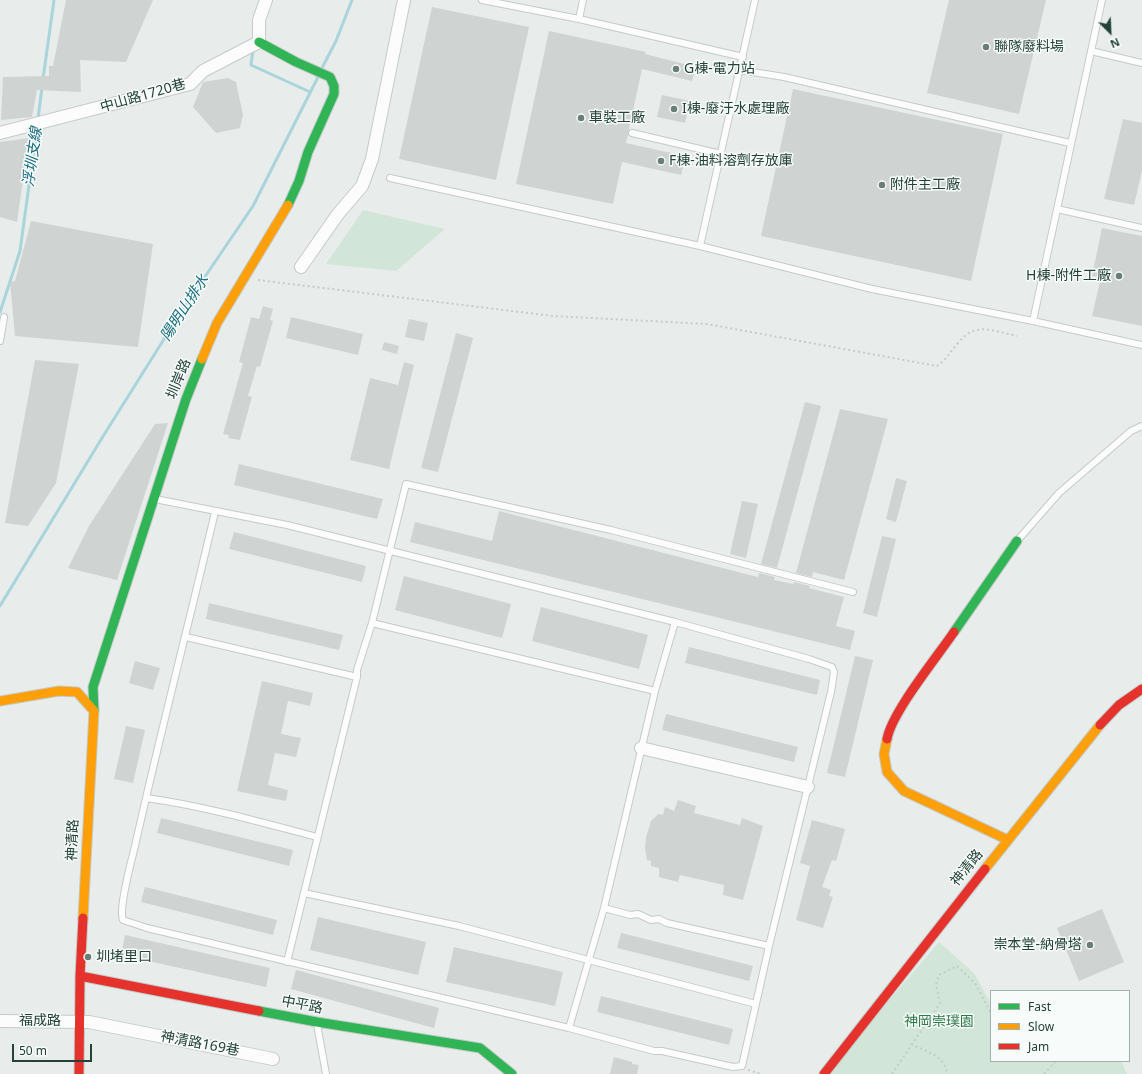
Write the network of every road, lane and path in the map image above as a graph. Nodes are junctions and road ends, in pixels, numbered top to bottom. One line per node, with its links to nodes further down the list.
1 (266, 0): 8 (street)
2 (404, 0): 21 (street)
3 (482, 0): 7 (lane)
4 (583, 0): 7 (lane)
5 (755, 0): 10 (lane)
6 (1102, 0): 9 (lane)
7 (579, 19): 10 (lane)
8 (259, 42): 13 (street, 中山路1720巷); 22 (street, 圳岸路)
9 (1091, 51): 11 (lane); 15 (lane)
10 (743, 57): 12 (lane)
11 (1142, 63)
12 (740, 70): 15 (lane); 16 (lane)
13 (0, 133)
14 (632, 133): 16 (lane)
15 (1070, 142): 18 (lane)
16 (721, 154): 20 (lane)
17 (390, 178): 20 (lane)
18 (1057, 209): 19 (lane); 24 (lane)
19 (1142, 228)
20 (700, 246): 24 (lane)
21 (301, 267)
22 (245, 279): 25 (path); 29 (street, 圳岸路)
23 (4, 317): 26 (lane)
24 (1033, 321): 27 (lane)
25 (1017, 336)
26 (0, 341)
27 (1142, 345)
28 (1142, 426): 31 (lane)
29 (154, 499): 30 (lane); 41 (street, 圳岸路)
30 (215, 512): 32 (lane); 36 (lane)
31 (1018, 541): 46 (street)
32 (389, 550): 33 (lane); 34 (lane); 35 (lane)
33 (853, 592)
34 (675, 622): 39 (lane); 43 (lane)
35 (372, 623): 37 (lane); 39 (lane)
36 (186, 637): 37 (lane); 44 (lane)
37 (357, 677): 45 (lane)
38 (1142, 689): 46 (street, 神清路)
39 (655, 691): 42 (lane)
40 (0, 701): 41 (street)
41 (94, 711): 52 (street, 神清路)
42 (642, 748): 43 (street); 48 (lane)
43 (808, 787): 49 (lane)
44 (146, 798): 45 (lane); 50 (lane)
45 (317, 837): 47 (lane)
46 (1008, 840): 67 (street, 神清路)
47 (304, 893): 50 (lane); 51 (lane)
48 (604, 908): 49 (lane); 51 (lane)
49 (769, 946): 53 (lane)
50 (287, 962): 58 (lane)
51 (588, 962): 53 (lane); 58 (lane)
52 (80, 976): 56 (street, 神清路); 57 (street, 中平路)
53 (756, 1004): 62 (lane)
54 (990, 1011): 59 (path)
55 (0, 1021): 56 (street, 福成路)
56 (80, 1021): 60 (street, 神清路169巷); 63 (street, 神清路)
57 (317, 1022): 64 (lane); 65 (street, 中平路)
58 (569, 1028): 62 (lane)
59 (911, 1044): 68 (path); 69 (path)
60 (273, 1059)
61 (1055, 1062): 70 (path)
62 (742, 1066): 66 (path)
63 (80, 1074)
64 (326, 1074)
65 (512, 1074)
66 (761, 1074)
67 (824, 1074)
68 (892, 1074)
69 (947, 1074)
70 (1044, 1074)

